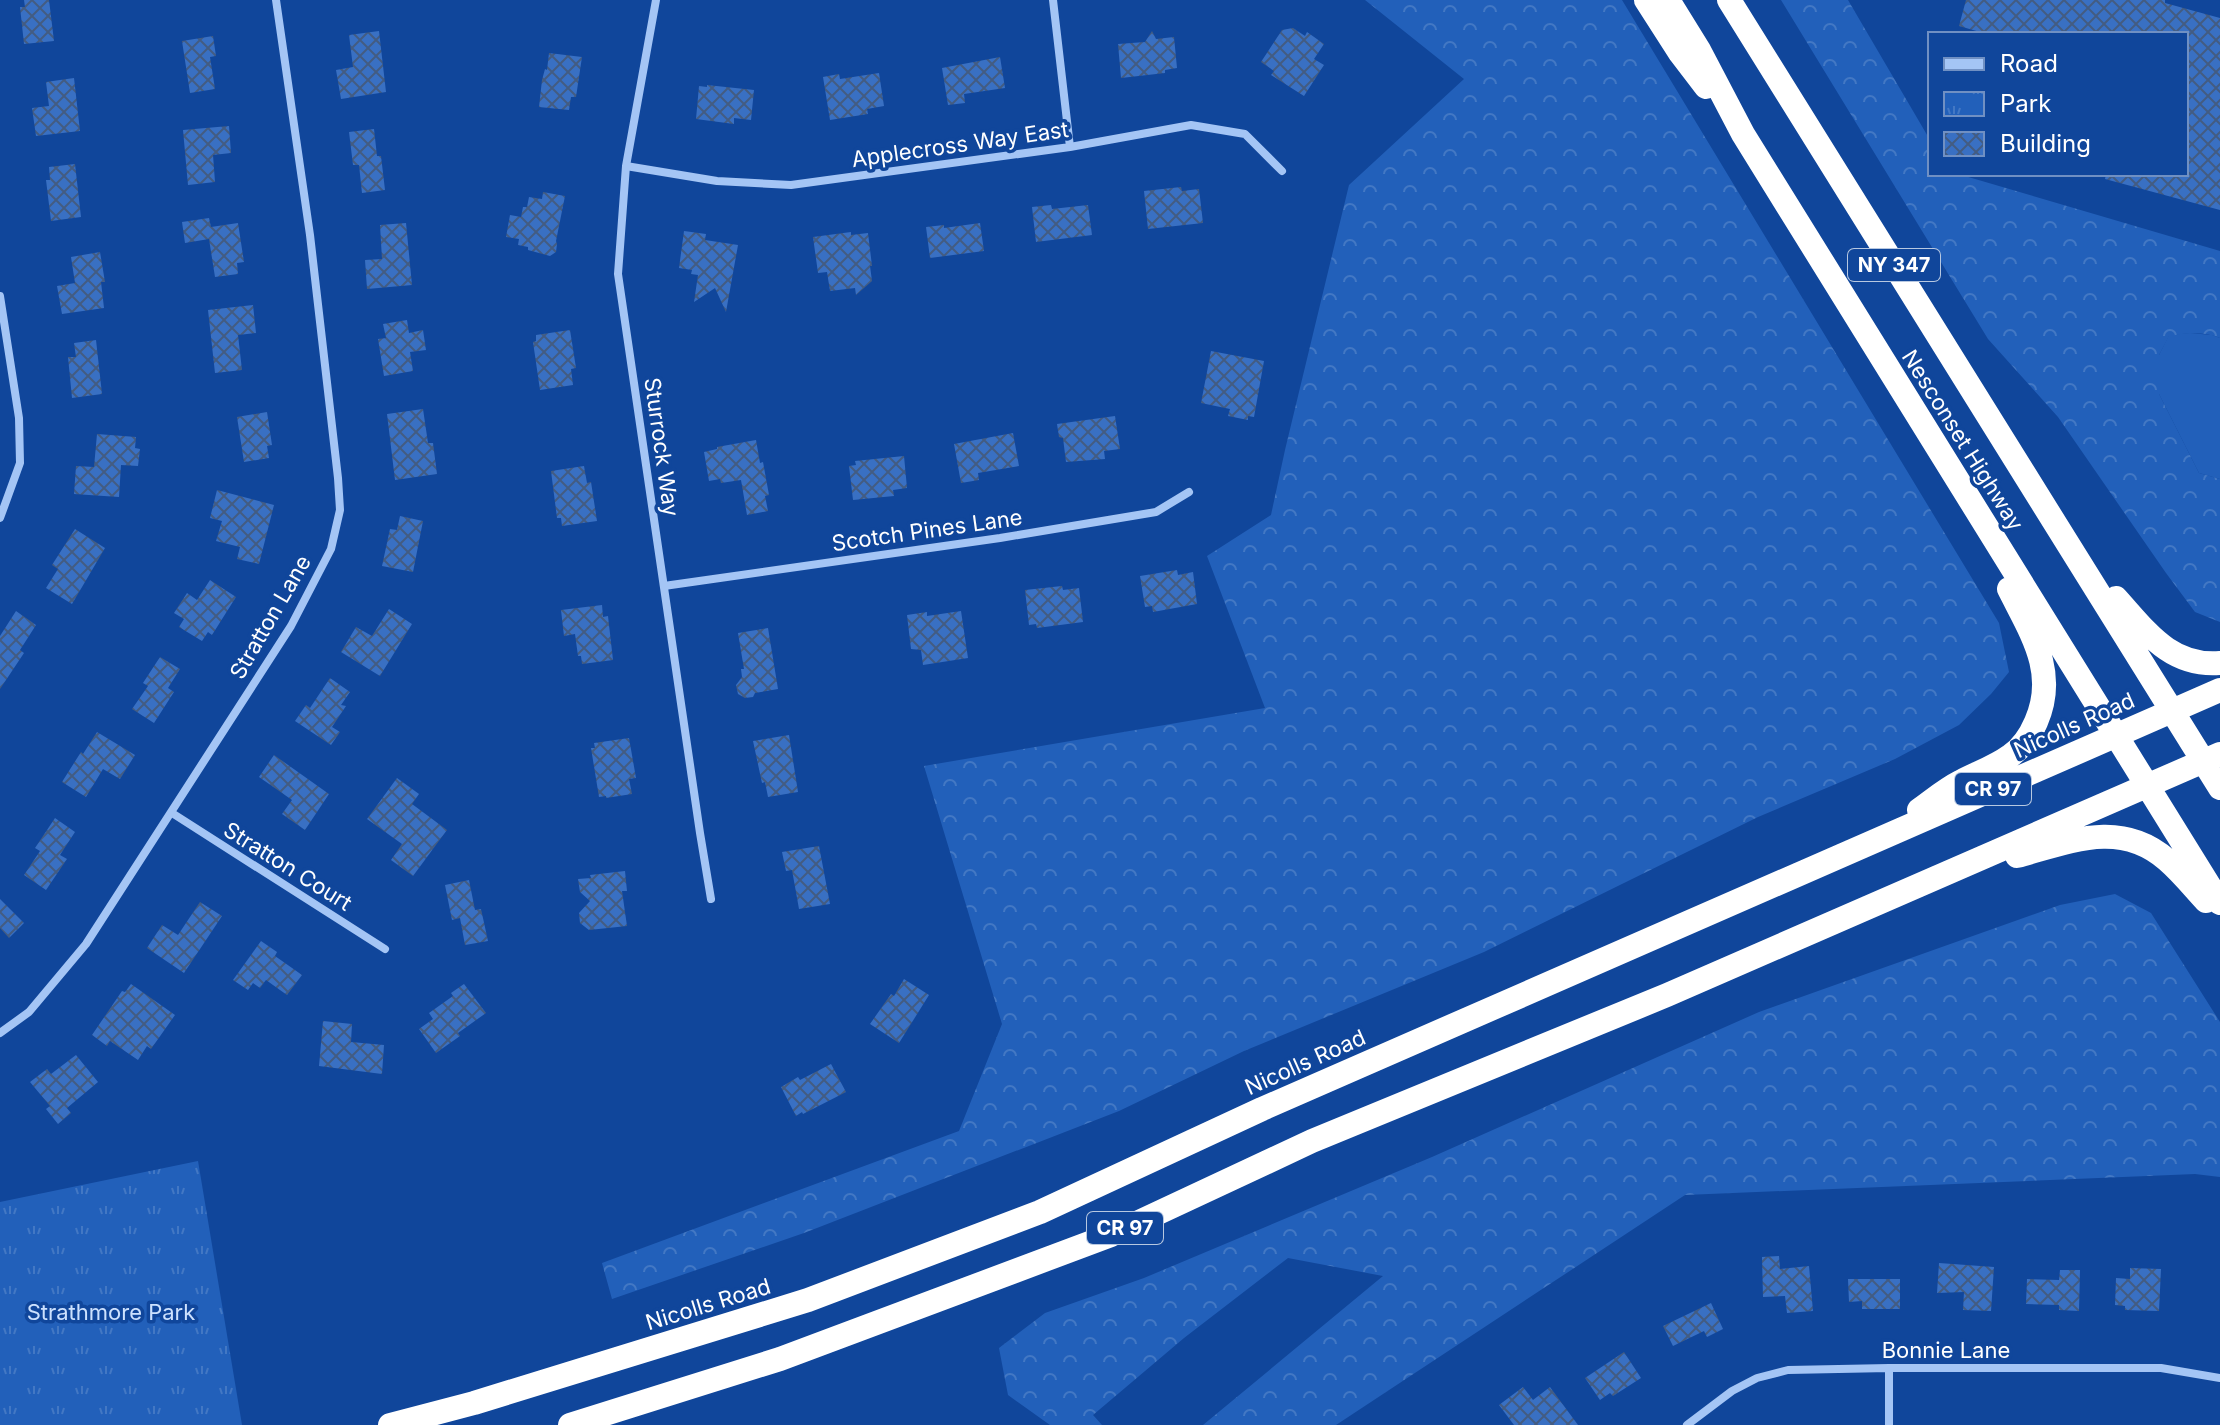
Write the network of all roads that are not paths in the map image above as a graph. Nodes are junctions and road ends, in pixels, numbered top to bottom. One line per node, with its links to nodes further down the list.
1 (276, 0): 24 (street, Stratton Lane)
2 (656, 0): 9 (street, Sturrock Way)
3 (1053, 0): 8 (street)
4 (1646, 0): 7 (highway)
5 (1668, 0): 7 (highway, Nesconset Highway / NY 347)
6 (1729, 0): 15 (highway, Nesconset Highway / NY 347)
7 (1743, 134): 12 (highway, Nesconset Highway / NY 347)
8 (1070, 147): 9 (street, Applecross Way East); 10 (street, Applecross Way East)
9 (626, 166): 16 (street, Sturrock Way)
10 (1282, 171)
11 (0, 296): 14 (street)
12 (1946, 461): 20 (highway, Nesconset Highway / NY 347); 25 (highway)
13 (1189, 492): 16 (street, Scotch Pines Lane)
14 (0, 518)
15 (2073, 550): 17 (highway); 19 (highway, Nesconset Highway / NY 347)
16 (664, 586): 27 (street, Sturrock Way)
17 (2220, 663)
18 (2220, 690): 19 (highway, Nicolls Road / CR 97)
19 (2173, 710): 20 (highway, Nicolls Road / CR 97); 21 (highway, Nesconset Highway / NY 347)
20 (2116, 735): 22 (highway, Nesconset Highway / NY 347); 25 (highway, Nicolls Road / CR 97)
21 (2212, 758): 22 (highway, CR 97); 23 (highway, Nesconset Highway / NY 347)
22 (2146, 786): 26 (highway, CR 97); 28 (highway, Nesconset Highway / NY 347)
23 (2220, 788)
24 (172, 813): 30 (street, Stratton Court); 31 (street, Stratton Lane)
25 (1870, 844): 34 (highway, Nicolls Road / CR 97)
26 (1941, 876): 29 (highway); 35 (highway, CR 97)
27 (711, 899)
28 (2220, 903)
29 (2220, 915)
30 (385, 949)
31 (0, 1033)
32 (1889, 1368): 33 (street, Bonnie Lane); 36 (street, Bonnie Lane); 37 (street)
33 (2220, 1378)
34 (390, 1425)
35 (570, 1425)
36 (1687, 1425)
37 (1889, 1425)

